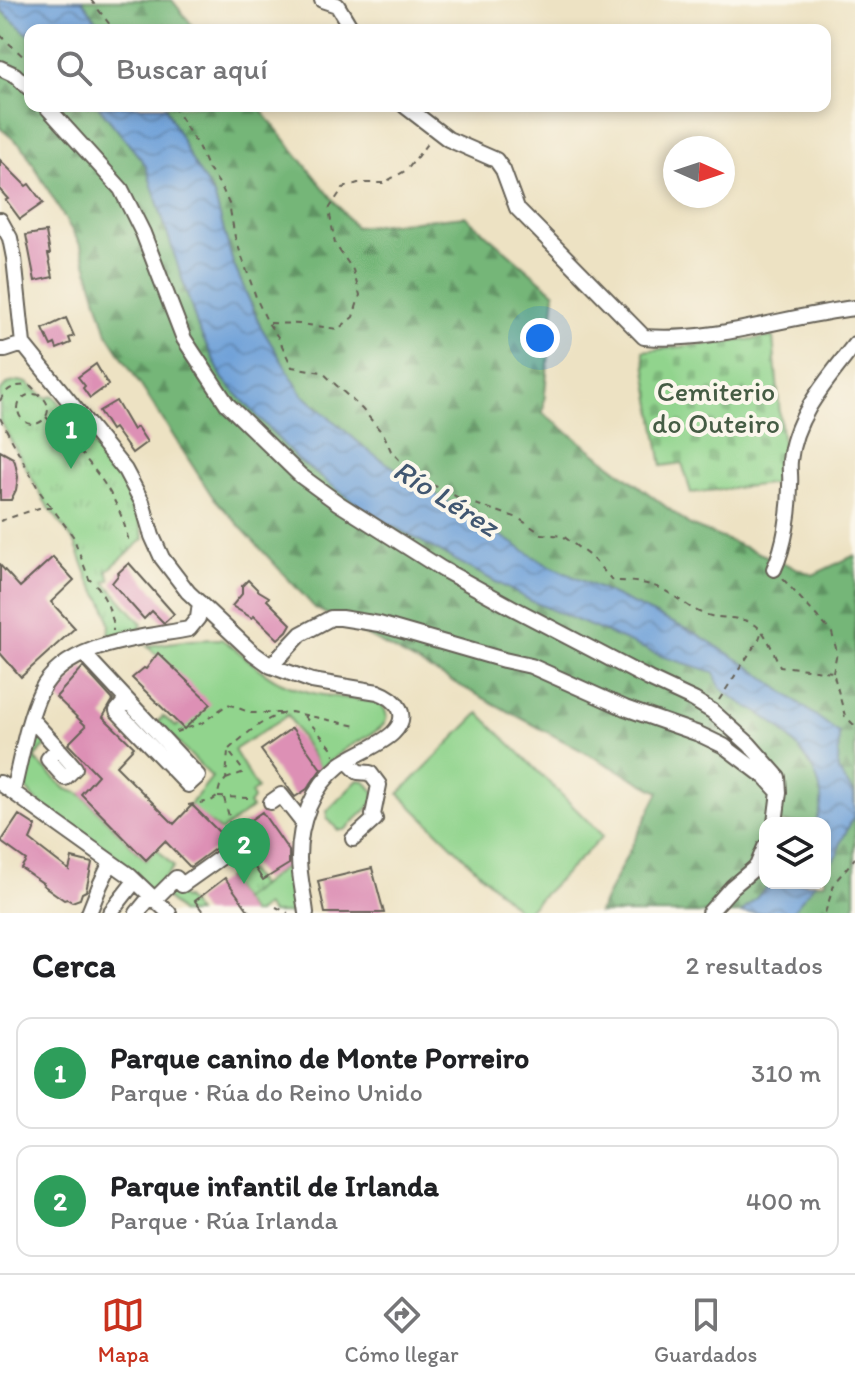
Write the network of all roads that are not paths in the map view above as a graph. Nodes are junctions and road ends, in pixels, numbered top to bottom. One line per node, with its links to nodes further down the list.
1 (322, 0): 2 (street)
2 (340, 3): 3 (street)
3 (349, 24)
4 (0, 68): 5 (street)
5 (24, 83)
6 (51, 112): 22 (street)
7 (413, 112): 9 (street)
8 (0, 220): 10 (street)
9 (855, 308)
10 (23, 344): 12 (street); 14 (street)
11 (855, 344): 13 (street)
12 (0, 350)
13 (774, 569)
14 (200, 603): 15 (street); 16 (street)
15 (84, 654): 17 (street); 18 (street)
16 (271, 666): 20 (street); 22 (street)
17 (126, 700): 17 (street)
18 (31, 719): 19 (street); 21 (street)
19 (58, 748)
20 (342, 760): 25 (street); 26 (street)
21 (6, 787): 29 (street)
22 (779, 792): 24 (street)
23 (271, 802): 25 (street)
24 (776, 817)
25 (303, 823): 36 (street)
26 (353, 839)
27 (230, 851): 31 (street)
28 (759, 861): 37 (street)
29 (111, 862): 30 (street); 32 (street)
30 (135, 881): 31 (street); 33 (street)
31 (153, 897): 34 (street); 35 (street)
32 (89, 913)
33 (110, 913)
34 (137, 913)
35 (169, 913)
36 (306, 913)
37 (709, 913)

